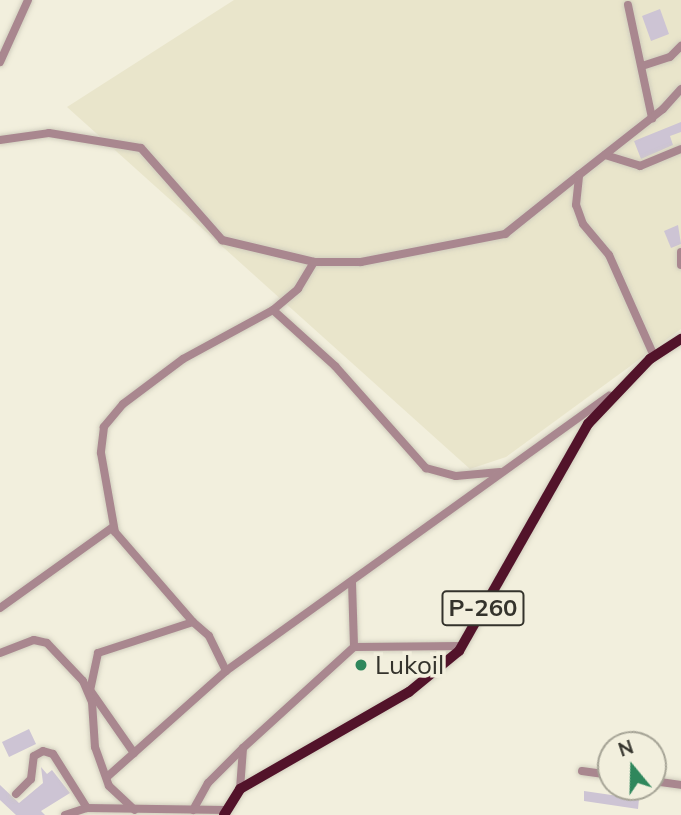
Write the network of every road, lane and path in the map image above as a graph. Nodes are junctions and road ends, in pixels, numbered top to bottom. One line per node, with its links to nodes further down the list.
1 (28, 0): 4 (street)
2 (628, 5): 5 (street)
3 (681, 46): 5 (street)
4 (0, 62)
5 (642, 66): 7 (street)
6 (680, 93): 7 (street)
7 (652, 118): 10 (street)
8 (0, 140): 13 (street)
9 (681, 149): 10 (street)
10 (605, 155): 11 (street)
11 (579, 175): 13 (street); 17 (street)
12 (681, 252): 14 (street)
13 (314, 262): 15 (street)
14 (681, 265)
15 (272, 310): 19 (street); 20 (street)
16 (681, 339): 17 (highway, Р-260)
17 (654, 356): 18 (highway, Р-260)
18 (611, 395): 19 (street); 24 (highway, Р-260)
19 (503, 472): 21 (street)
20 (113, 527): 22 (street); 23 (street)
21 (352, 582): 25 (street); 27 (street)
22 (0, 608)
23 (193, 622): 27 (street); 28 (street)
24 (462, 646): 25 (street); 34 (highway, Р-260)
25 (354, 647): 29 (street)
26 (0, 653): 28 (street)
27 (226, 671): 30 (street)
28 (90, 690): 30 (street); 33 (street)
29 (243, 748): 34 (street); 38 (street)
30 (134, 753): 33 (street)
31 (582, 771): 32 (street)
32 (597, 773)
33 (107, 777): 37 (street)
34 (240, 789): 39 (highway, Р-260)
35 (16, 794): 36 (street)
36 (87, 808): 37 (street); 40 (street)
37 (135, 810): 38 (street)
38 (192, 810): 39 (street)
39 (225, 812)
40 (65, 815)

